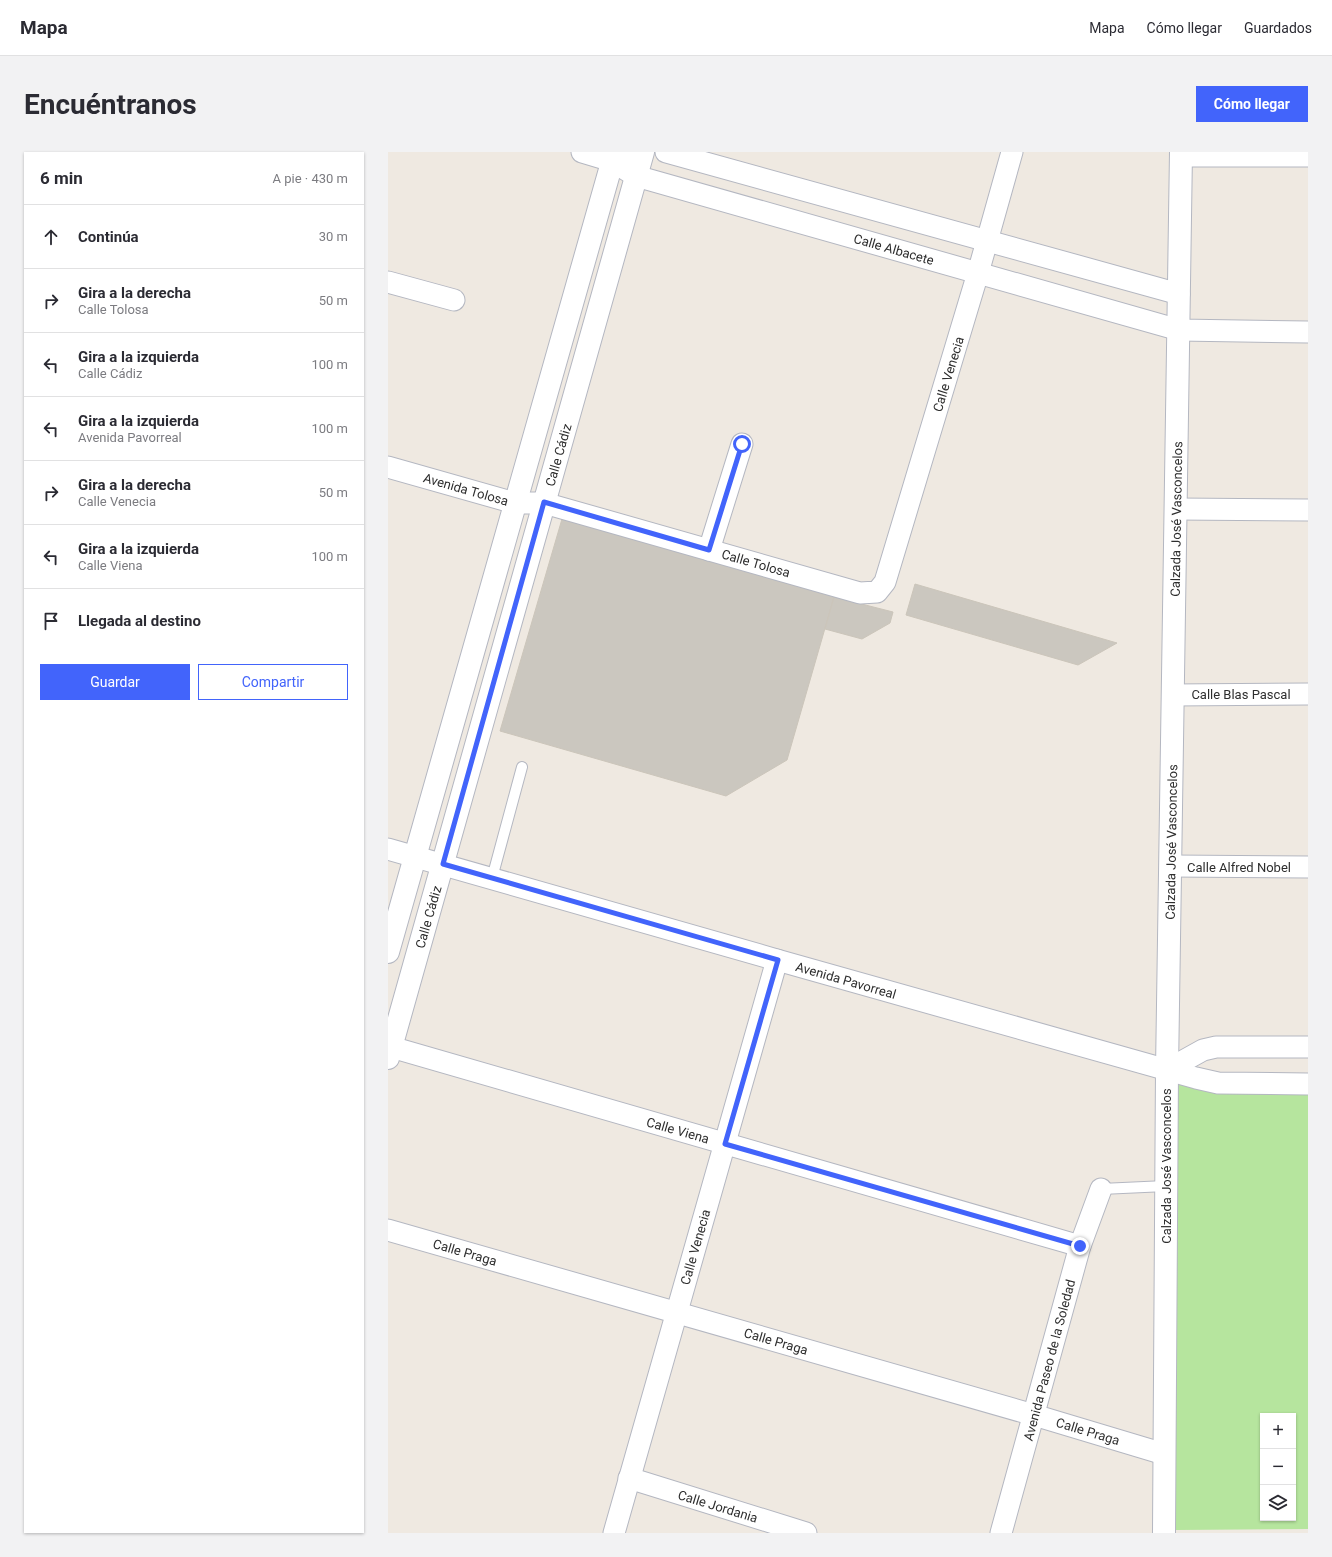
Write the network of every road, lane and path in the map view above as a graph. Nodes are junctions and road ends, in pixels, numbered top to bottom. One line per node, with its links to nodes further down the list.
1 (582, 152): 6 (street, Calle Albacete)
2 (643, 152): 8 (street, Calle Cádiz)
3 (666, 152): 9 (street)
4 (1012, 152): 9 (street, Calle Venecia)
5 (1181, 154): 7 (street); 12 (street, Calzada José Vasconcelos)
6 (620, 155): 8 (street, Calle Albacete); 18 (street)
7 (1308, 156)
8 (636, 176): 10 (street, Calle Albacete); 19 (street, Calle Cádiz)
9 (987, 241): 10 (street, Calle Venecia); 12 (street)
10 (978, 273): 14 (street, Calle Albacete); 23 (street, Calle Venecia)
11 (388, 282): 13 (street)
12 (1179, 294): 14 (street, Calzada José Vasconcelos)
13 (454, 300)
14 (1179, 330): 15 (street, Calle Albacete); 20 (street, Calzada José Vasconcelos)
15 (1308, 332)
16 (742, 444): 22 (street)
17 (388, 467): 18 (street, Avenida Tolosa)
18 (515, 502): 19 (street, Avenida Tolosa); 28 (street)
19 (544, 502): 22 (street, Calle Tolosa); 29 (street, Calle Cádiz)
20 (1176, 509): 21 (street); 25 (street, Calzada José Vasconcelos)
21 (1308, 510)
22 (709, 550): 23 (street, Calle Tolosa)
23 (876, 592)
24 (1308, 694): 25 (street, Calle Blas Pascal)
25 (1173, 695): 30 (street, Calzada José Vasconcelos)
26 (522, 767): 32 (lane)
27 (388, 849): 28 (street, Avenida Pavorreal)
28 (415, 856): 29 (street, Avenida Pavorreal); 33 (street)
29 (443, 864): 32 (street, Avenida Pavorreal); 36 (street, Calle Cádiz)
30 (1171, 866): 31 (street, Calle Alfred Nobel); 37 (street, Calzada José Vasconcelos)
31 (1308, 867)
32 (492, 878): 34 (street, Avenida Pavorreal)
33 (388, 952)
34 (778, 960): 37 (street, Avenida Pavorreal); 39 (street, Calle Venecia)
35 (1308, 1047): 37 (street)
36 (389, 1052): 39 (street, Calle Viena)
37 (1167, 1070): 38 (street, Avenida Pavorreal); 40 (street, Calzada José Vasconcelos)
38 (1308, 1084)
39 (725, 1144): 43 (street, Calle Viena); 44 (street, Calle Venecia)
40 (1166, 1186): 41 (lane); 46 (street, Calzada José Vasconcelos)
41 (1101, 1189): 43 (street, Avenida Paseo de la Soledad)
42 (388, 1230): 44 (street, Calle Praga)
43 (1080, 1246): 45 (street, Avenida Paseo de la Soledad)
44 (677, 1312): 45 (street, Calle Praga); 47 (street, Calle Venecia)
45 (1034, 1415): 46 (street, Calle Praga); 50 (street, Avenida Paseo de la Soledad)
46 (1164, 1454): 51 (street, Calzada José Vasconcelos)
47 (630, 1478): 48 (street, Calle Venecia); 49 (street, Calle Jordania)
48 (614, 1533)
49 (806, 1533)
50 (1001, 1533)
51 (1164, 1533)

